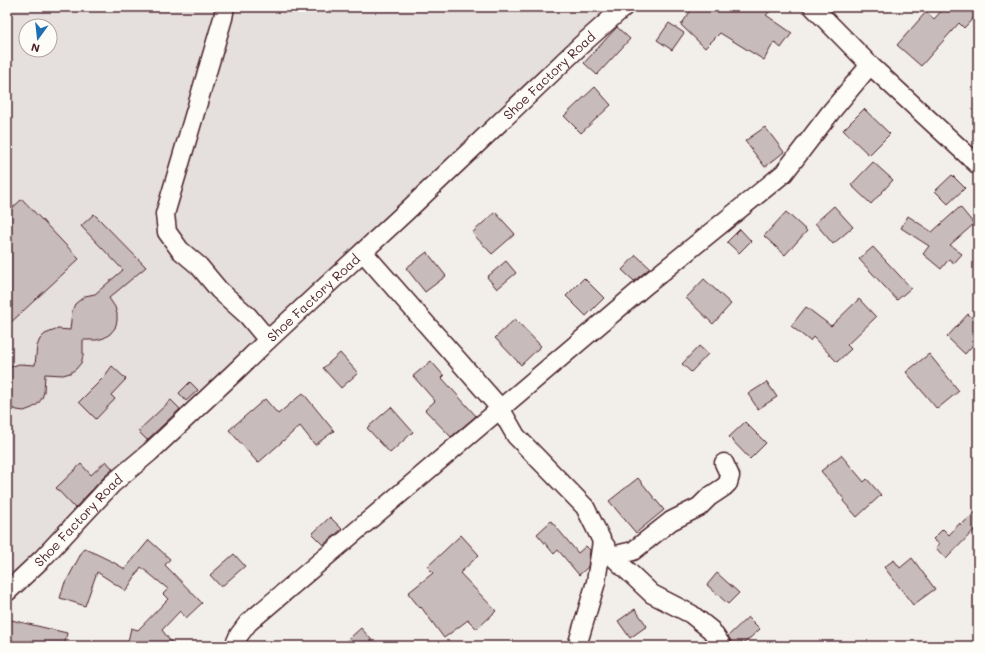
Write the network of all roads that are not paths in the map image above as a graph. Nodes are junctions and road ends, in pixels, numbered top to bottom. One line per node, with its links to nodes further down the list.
1 (225, 7): 7 (street)
2 (624, 7): 6 (street, Shoe Factory Road)
3 (813, 7): 4 (street)
4 (870, 65): 5 (street); 8 (street)
5 (978, 165)
6 (363, 252): 7 (street, Shoe Factory Road); 8 (street)
7 (268, 340): 12 (street, Shoe Factory Road)
8 (500, 408): 10 (street); 13 (street)
9 (724, 463): 11 (street)
10 (602, 541): 11 (street); 14 (street)
11 (612, 556): 15 (street)
12 (7, 592)
13 (234, 646)
14 (578, 646)
15 (722, 646)

